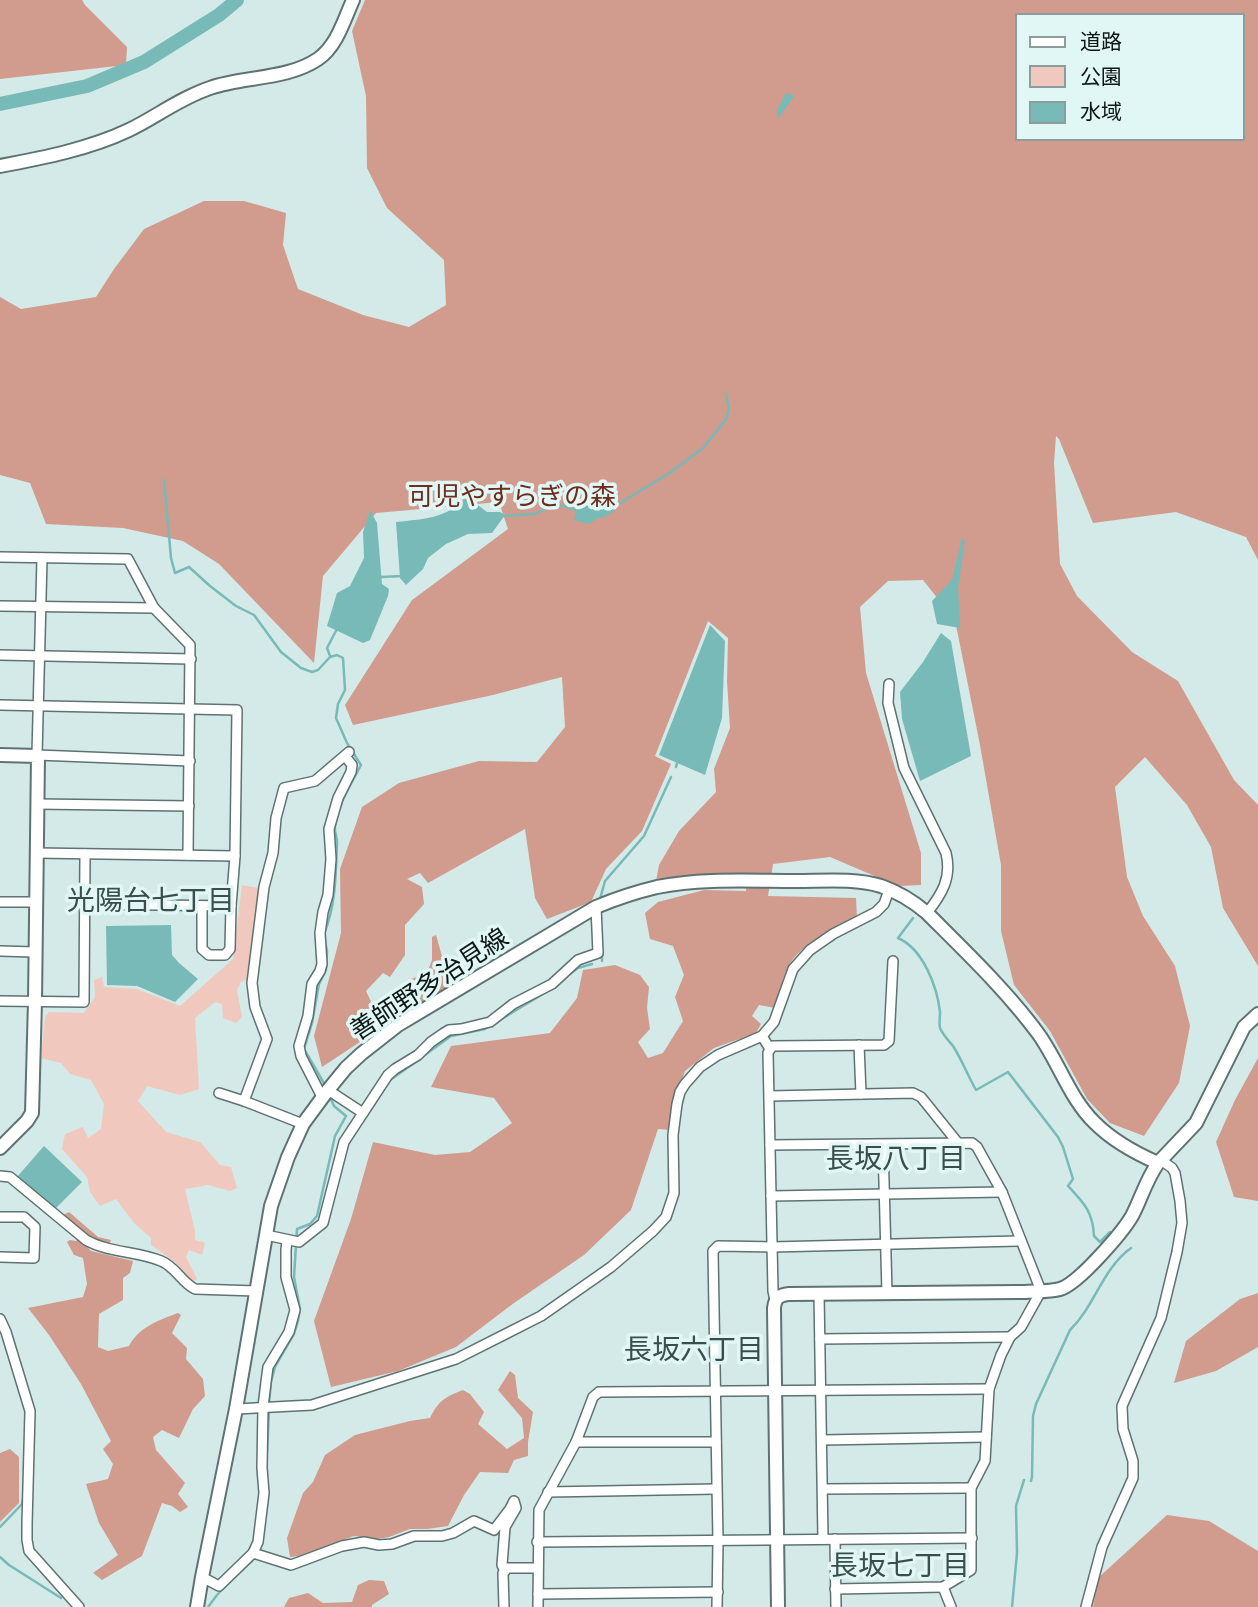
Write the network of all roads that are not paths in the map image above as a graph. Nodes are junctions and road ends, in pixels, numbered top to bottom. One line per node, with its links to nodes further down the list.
1 (354, 0): 2 (main road)
2 (0, 166)
3 (0, 557): 4 (street)
4 (42, 558): 6 (street); 7 (street)
5 (0, 606): 6 (street)
6 (40, 606): 7 (street); 9 (street)
7 (155, 608): 10 (street)
8 (0, 655): 9 (street)
9 (40, 656): 10 (street); 13 (street)
10 (191, 659): 14 (street)
11 (889, 684): 31 (street)
12 (0, 705): 13 (street)
13 (38, 706): 14 (street); 16 (street)
14 (190, 709): 17 (street); 23 (street)
15 (0, 755): 16 (main road)
16 (37, 755): 17 (street); 18 (main road)
17 (190, 761): 19 (street)
18 (37, 804): 19 (street); 20 (main road)
19 (189, 806): 22 (street)
20 (36, 853): 21 (street); 26 (main road)
21 (85, 854): 22 (street); 27 (street)
22 (188, 855): 23 (street)
23 (235, 856): 29 (street)
24 (889, 890): 30 (main road, 善師野多治見線); 31 (main road, 善師野多治見線); 40 (street)
25 (0, 902): 26 (street)
26 (35, 902): 33 (main road)
27 (86, 904): 28 (street); 36 (street)
28 (202, 906): 29 (street); 29 (street)
29 (231, 906)
30 (596, 907): 44 (main road, 善師野多治見線); 48 (street)
31 (927, 912): 54 (main road, 善師野多治見線)
32 (0, 951): 33 (street)
33 (34, 952): 36 (main road)
34 (893, 961): 41 (street)
35 (0, 1001): 36 (street)
36 (35, 1001): 53 (main road)
37 (1258, 1014): 39 (main road)
38 (1258, 1024): 39 (street)
39 (1244, 1027): 54 (main road)
40 (762, 1036): 42 (street); 78 (street)
41 (859, 1045): 42 (street); 45 (street)
42 (770, 1049): 46 (street)
43 (219, 1093): 47 (street)
44 (328, 1093): 47 (street); 48 (street); 49 (main road, 善師野多治見線)
45 (861, 1094): 46 (street); 50 (street)
46 (769, 1096): 51 (street)
47 (244, 1101): 49 (street)
48 (363, 1113): 61 (street)
49 (303, 1124): 60 (main road, 善師野多治見線)
50 (958, 1143): 52 (street); 56 (street)
51 (770, 1145): 52 (street); 58 (street)
52 (883, 1145): 57 (street)
53 (0, 1148)
54 (1160, 1162): 67 (main road); 110 (street)
55 (0, 1175): 66 (street)
56 (1002, 1192): 57 (street); 62 (street)
57 (884, 1195): 58 (street); 63 (street)
58 (771, 1196): 64 (street)
59 (0, 1217): 65 (street)
60 (266, 1236): 61 (street); 66 (main road, 善師野多治見線)
61 (293, 1241): 78 (street)
62 (1021, 1241): 63 (street); 67 (street)
63 (885, 1245): 64 (street); 68 (street)
64 (772, 1247): 70 (street); 76 (street)
65 (0, 1257)
66 (256, 1291): 79 (main road, 善師野多治見線)
67 (1041, 1291): 68 (main road); 72 (street)
68 (887, 1293): 69 (main road)
69 (819, 1294): 70 (main road); 73 (street)
70 (775, 1300): 77 (main road)
71 (0, 1319): 102 (street)
72 (1010, 1337): 73 (street); 74 (street)
73 (820, 1339): 75 (street)
74 (989, 1389): 75 (street); 80 (street)
75 (821, 1390): 77 (street); 81 (street)
76 (716, 1391): 77 (street); 82 (street); 83 (street)
77 (775, 1391): 89 (main road)
78 (262, 1408): 79 (street); 94 (street)
79 (236, 1409): 97 (main road, 善師野多治見線)
80 (986, 1437): 81 (street); 84 (street)
81 (822, 1440): 86 (street)
82 (576, 1442): 83 (street); 87 (street)
83 (716, 1442): 85 (street)
84 (971, 1488): 86 (street); 88 (street)
85 (716, 1489): 87 (street); 92 (street)
86 (823, 1489): 90 (street)
87 (548, 1492): 93 (street)
88 (972, 1538): 91 (street); 98 (street)
89 (777, 1539): 90 (street); 92 (street); 107 (main road)
90 (823, 1539): 91 (street)
91 (835, 1539): 99 (street)
92 (718, 1541): 93 (street); 100 (street)
93 (537, 1542): 95 (street)
94 (253, 1553): 96 (street); 97 (street)
95 (537, 1568): 96 (street); 101 (street)
96 (505, 1571): 104 (street)
97 (202, 1577): 103 (main road, 善師野多治見線)
98 (943, 1587): 99 (street); 109 (street)
99 (835, 1589): 108 (street)
100 (718, 1592): 101 (street); 106 (street)
101 (538, 1594): 105 (street)
102 (79, 1607)
103 (197, 1607)
104 (504, 1607)
105 (538, 1607)
106 (718, 1607)
107 (778, 1607)
108 (836, 1607)
109 (951, 1607)
110 (1086, 1607)

